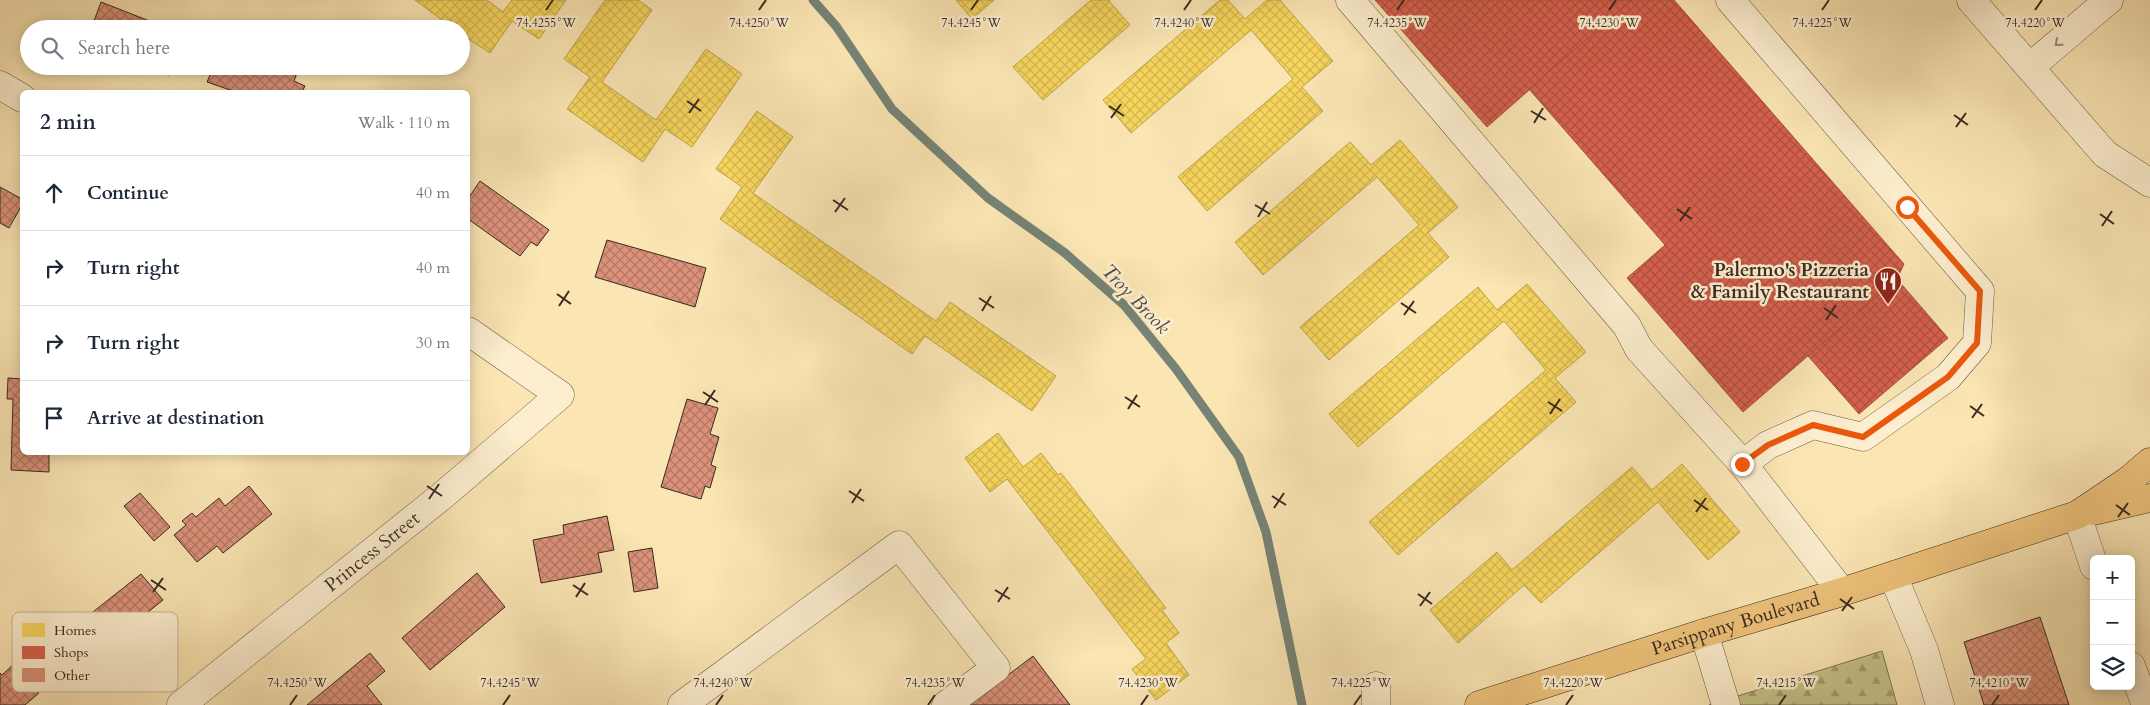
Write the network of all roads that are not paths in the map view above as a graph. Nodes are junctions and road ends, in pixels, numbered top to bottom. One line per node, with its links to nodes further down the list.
1 (1350, 0): 11 (street)
2 (1730, 0): 11 (street)
3 (1971, 0): 5 (street)
4 (2109, 0): 5 (street, one-way to 5)
5 (2030, 68): 8 (street)
6 (0, 85): 7 (street)
7 (20, 97)
8 (2150, 183)
9 (470, 332): 19 (street, Princess Street)
10 (2150, 462): 13 (main road, Parsippany Boulevard)
11 (1742, 464): 16 (street)
12 (2150, 498): 13 (main road)
13 (2077, 515): 14 (street); 15 (main road, Parsippany Boulevard)
14 (2090, 555)
15 (1893, 576): 16 (main road, Parsippany Boulevard); 24 (street)
16 (1842, 592): 17 (main road, Parsippany Boulevard)
17 (1704, 633): 22 (main road, Parsippany Boulevard); 23 (street)
18 (2135, 676): 25 (street)
19 (181, 705)
20 (682, 705): 21 (street)
21 (946, 705)
22 (1480, 705)
23 (1726, 705)
24 (1940, 705)
25 (2146, 705)

